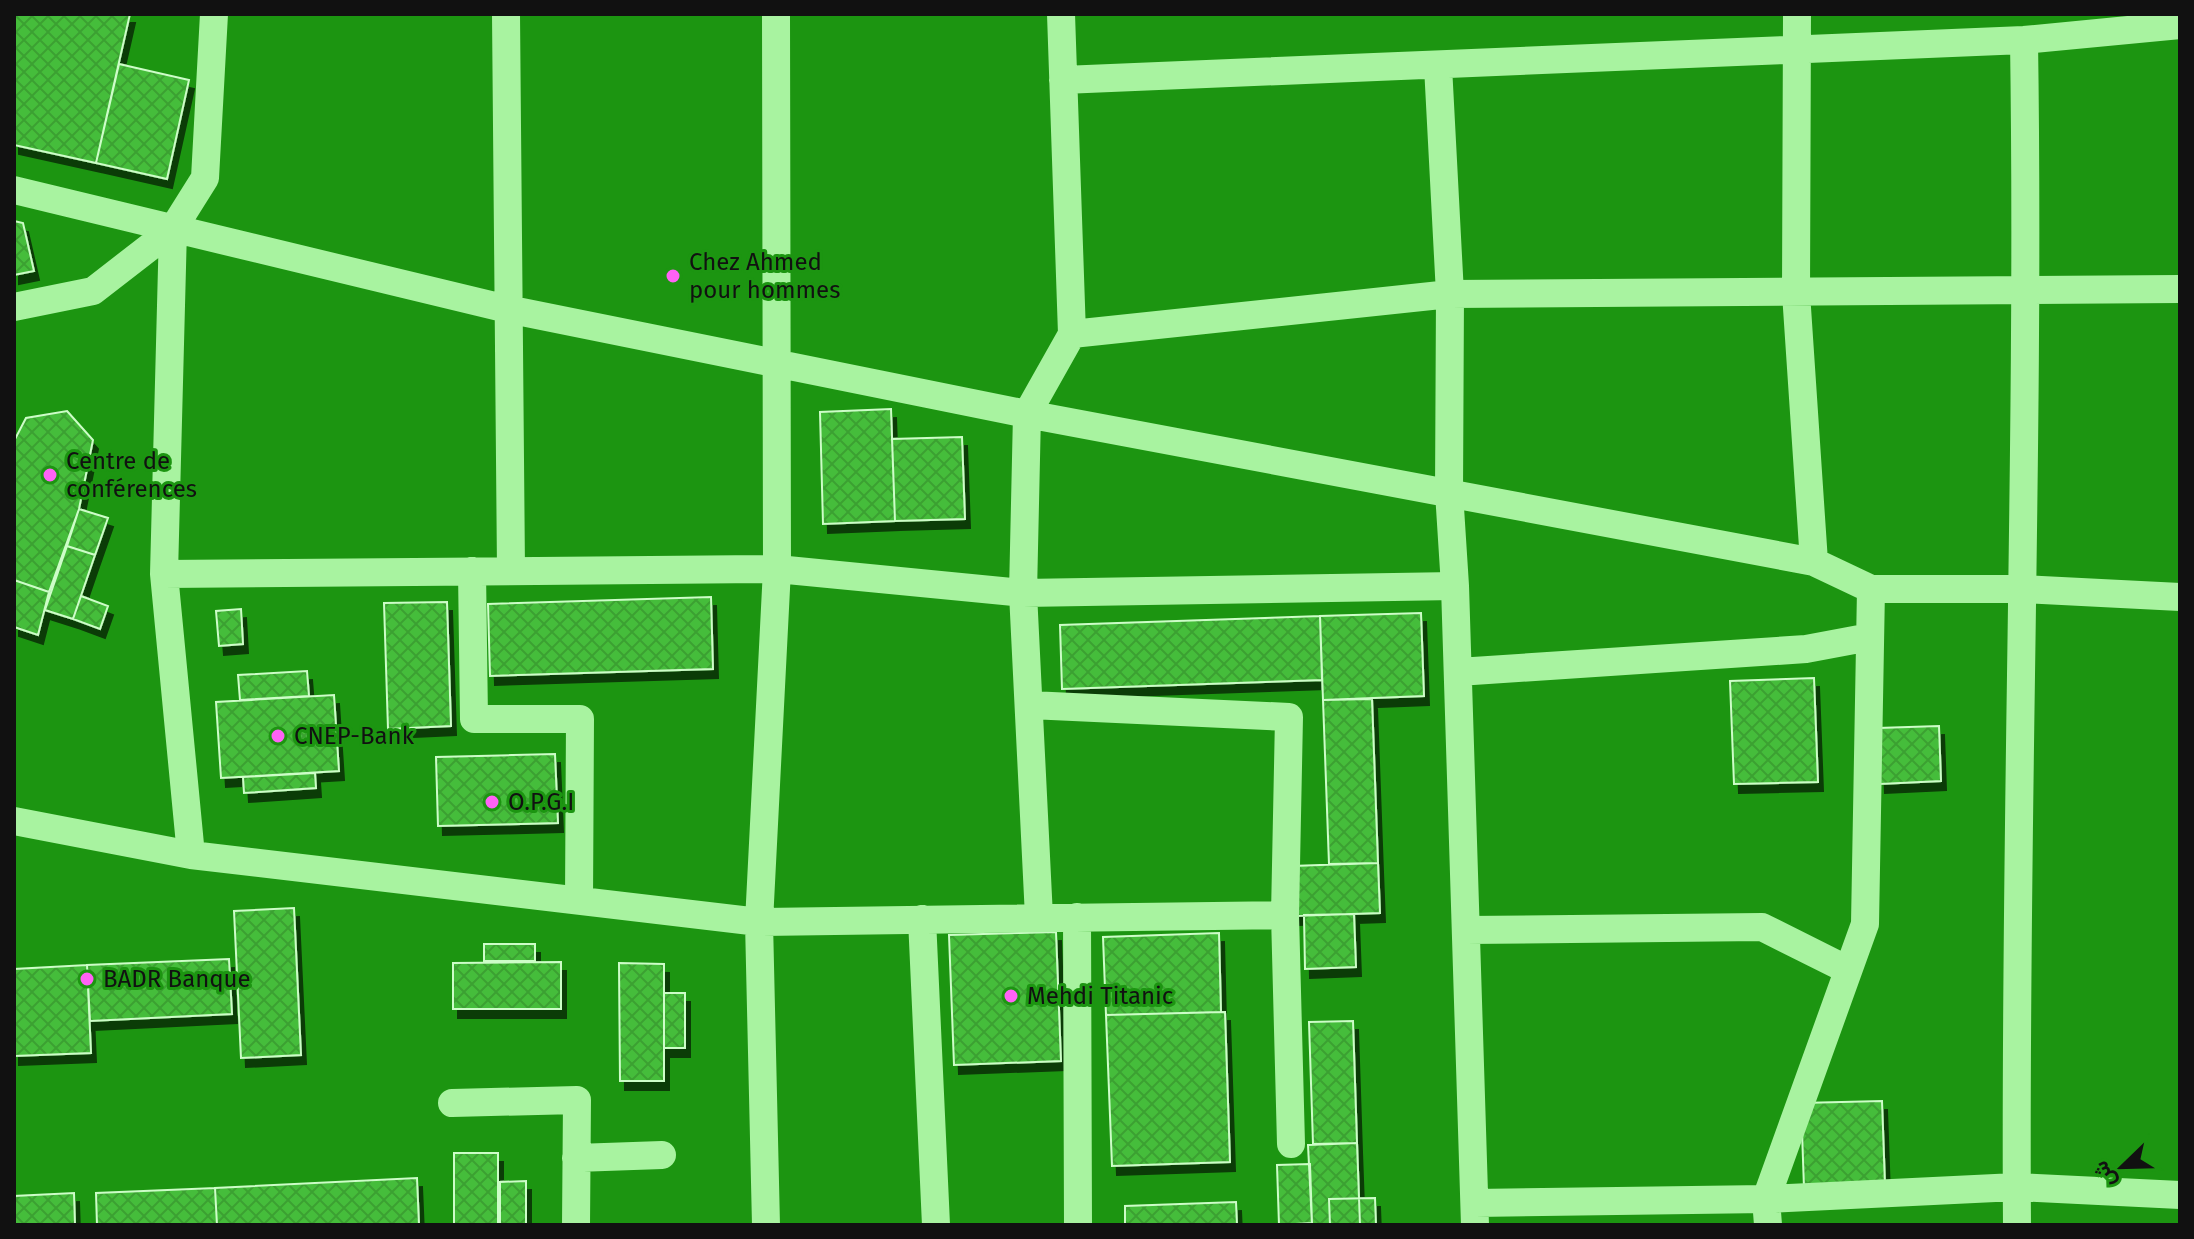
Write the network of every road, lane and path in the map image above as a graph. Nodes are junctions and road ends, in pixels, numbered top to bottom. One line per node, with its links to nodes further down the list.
1 (214, 14): 12 (street)
2 (506, 14): 18 (street)
3 (776, 14): 20 (street)
4 (1061, 14): 10 (street)
5 (1797, 14): 8 (street)
6 (2180, 25): 7 (street)
7 (2024, 40): 8 (street); 13 (street)
8 (1798, 50): 9 (street); 15 (street)
9 (1438, 66): 10 (street); 16 (street)
10 (1063, 80): 19 (street)
11 (14, 190): 12 (street)
12 (173, 229): 17 (street); 18 (street); 27 (street)
13 (2027, 289): 14 (street); 15 (street); 30 (street)
14 (2180, 289)
15 (1796, 293): 16 (street); 23 (street)
16 (1450, 294): 19 (street); 22 (street)
17 (14, 307)
18 (507, 309): 20 (street); 26 (street)
19 (1072, 334): 21 (street)
20 (778, 364): 21 (street); 24 (street)
21 (1027, 414): 22 (street); 31 (street)
22 (1449, 492): 23 (street); 28 (street)
23 (1814, 562): 29 (street)
24 (777, 569): 26 (street); 31 (street); 43 (street)
25 (472, 571): 26 (street); 27 (street); 38 (street)
26 (511, 571)
27 (164, 574): 37 (street)
28 (1455, 586): 31 (street); 34 (street)
29 (1871, 589): 30 (street); 33 (street)
30 (2021, 589): 32 (street); 50 (street)
31 (1023, 593): 35 (street)
32 (2180, 597)
33 (1870, 637): 34 (street); 45 (street)
34 (1458, 672): 44 (street)
35 (1030, 705): 39 (street); 40 (street)
36 (14, 821): 37 (street)
37 (191, 855): 38 (street)
38 (579, 900): 43 (street)
39 (1285, 915): 41 (street); 47 (street)
40 (1039, 917): 41 (street); 42 (street)
41 (1077, 917): 57 (street)
42 (922, 919): 43 (street); 56 (street)
43 (759, 922): 55 (street)
44 (1466, 930): 45 (street); 53 (street)
45 (1848, 970): 52 (street)
46 (452, 1103): 49 (street)
47 (1291, 1144)
48 (662, 1155): 49 (street)
49 (576, 1158): 54 (street)
50 (2016, 1187): 51 (street); 52 (street); 58 (street)
51 (2180, 1195)
52 (1767, 1212): 53 (street)
53 (1475, 1214)
54 (576, 1225)
55 (766, 1225)
56 (936, 1225)
57 (1078, 1225)
58 (2017, 1225)

